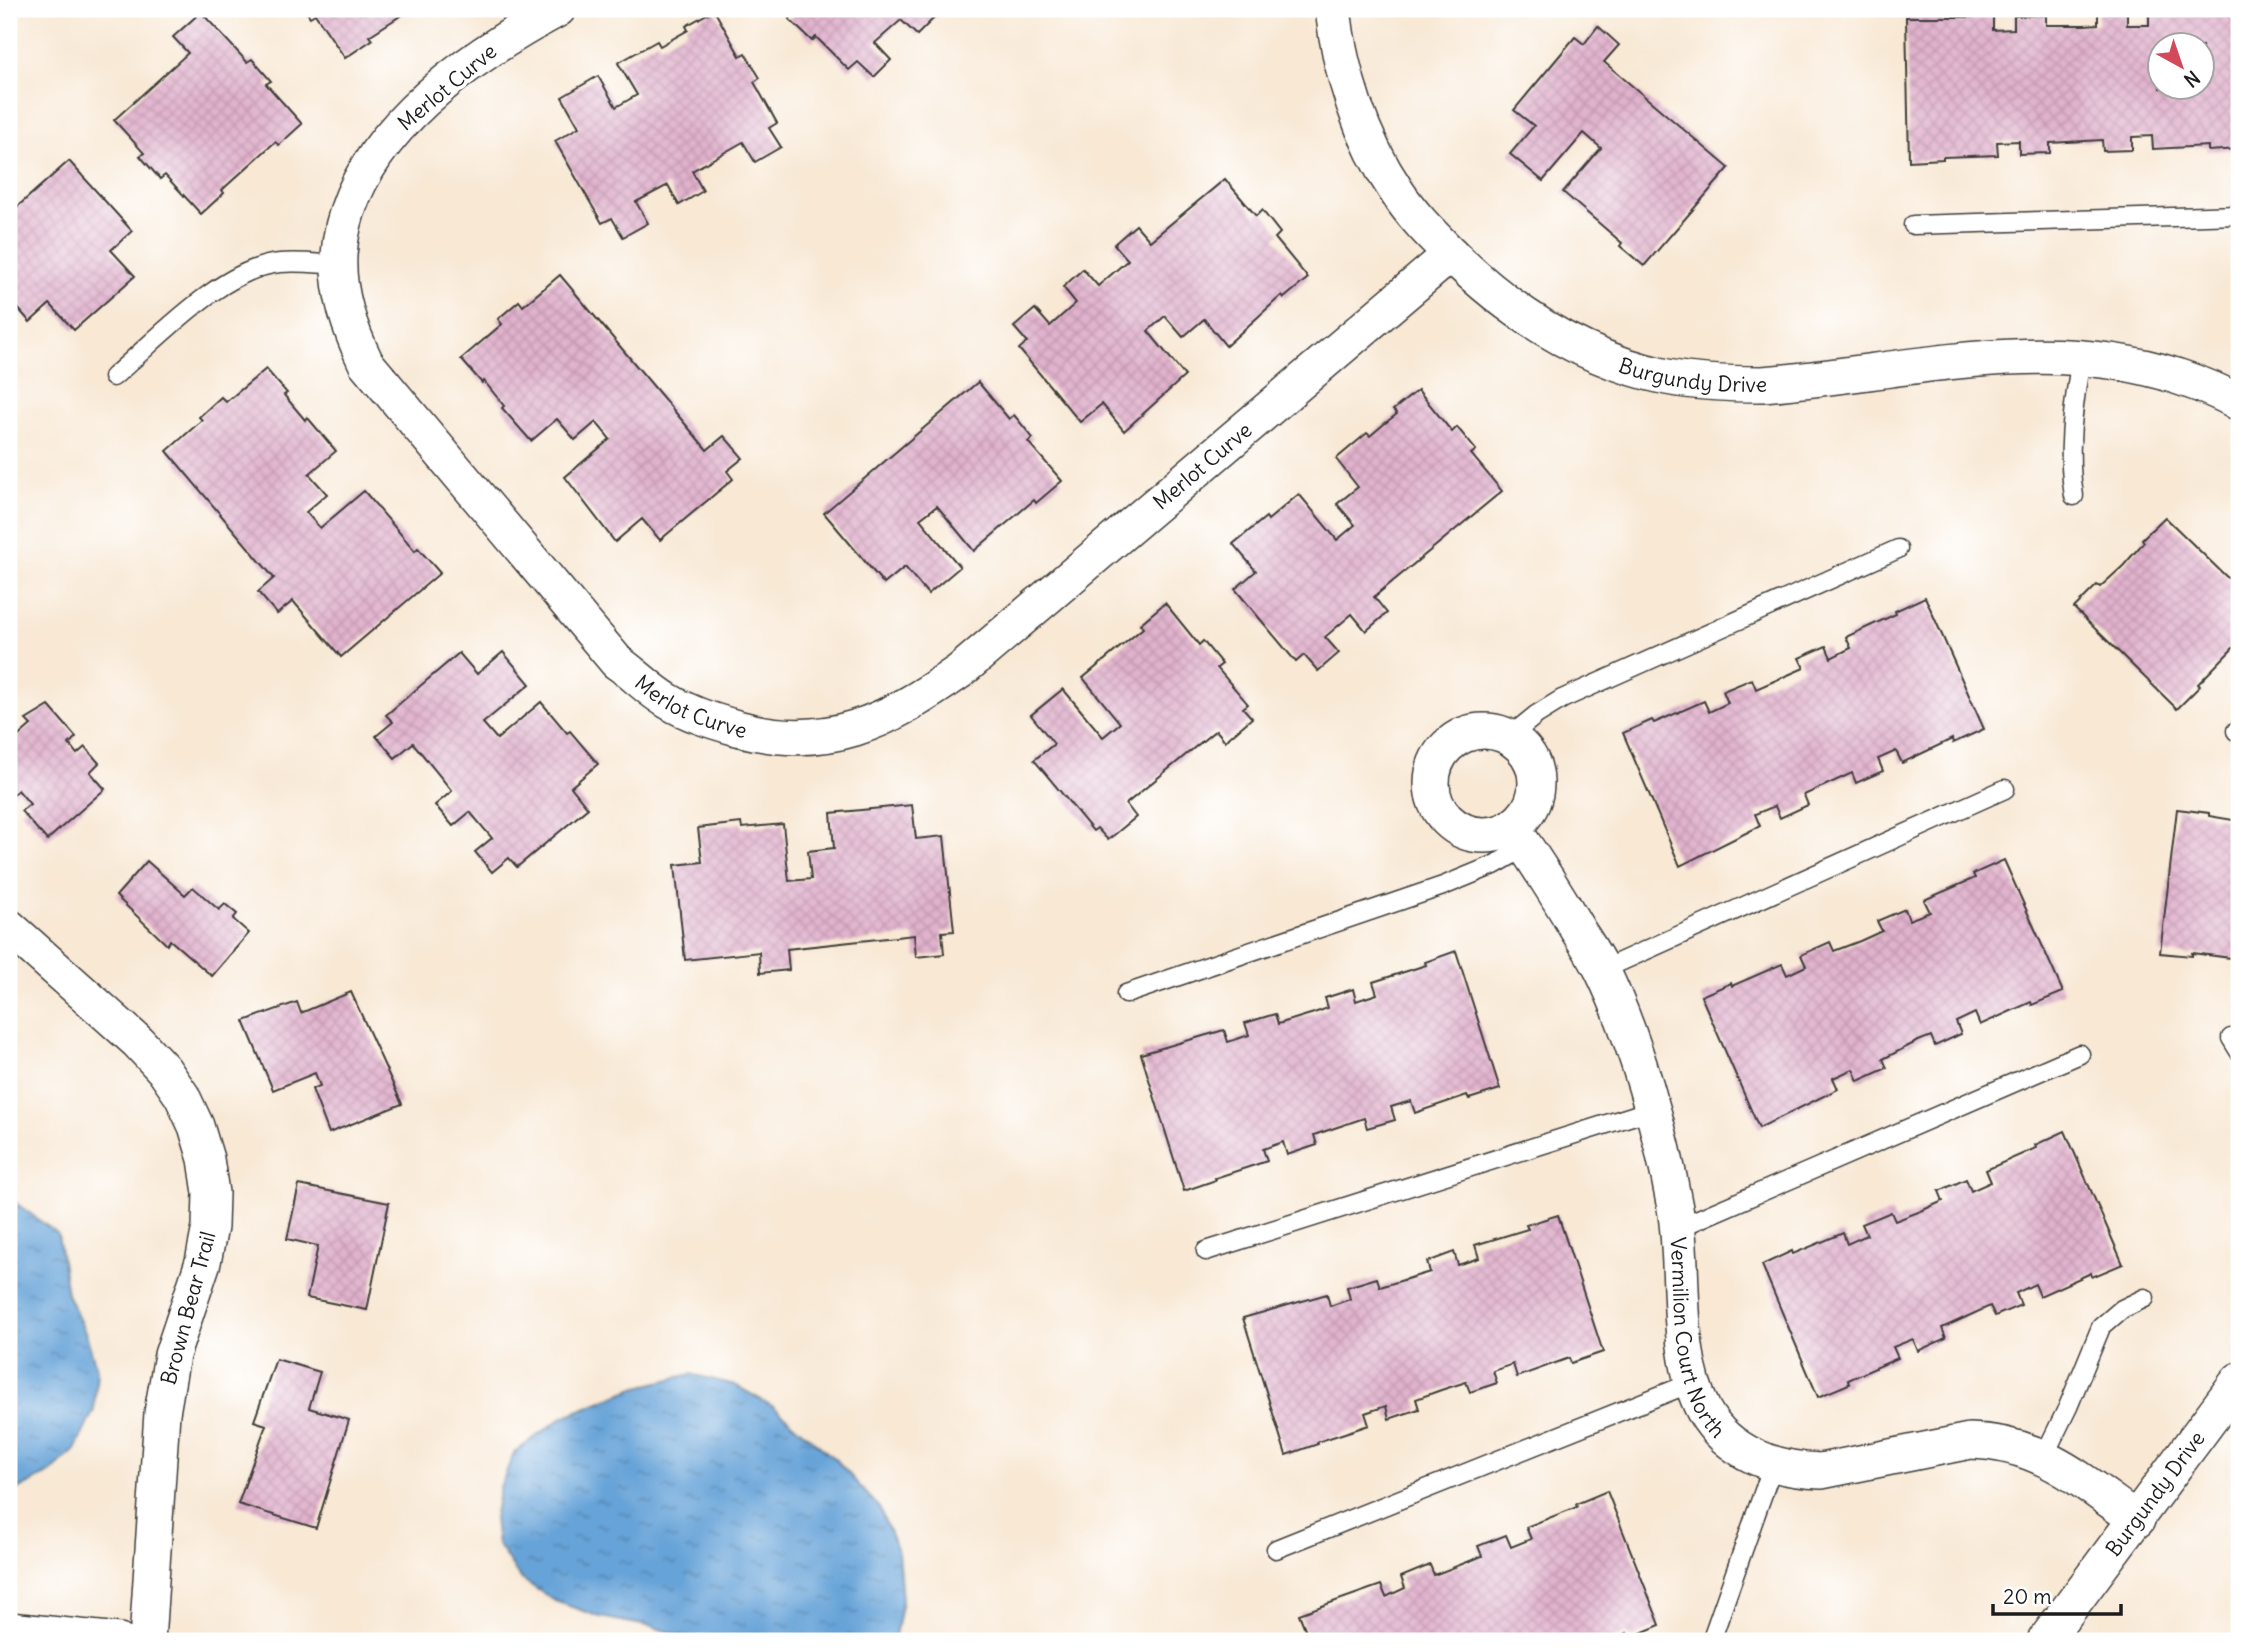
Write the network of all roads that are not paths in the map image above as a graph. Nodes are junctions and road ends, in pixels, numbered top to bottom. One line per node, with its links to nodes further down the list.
1 (558, 9): 6 (street, Merlot Curve)
2 (1333, 9): 5 (street, Burgundy Drive)
3 (2239, 215): 4 (lane)
4 (1913, 225)
5 (1451, 254): 6 (street, Merlot Curve); 7 (street, Burgundy Drive)
6 (339, 265): 8 (lane)
7 (2081, 357): 9 (street, Burgundy Drive); 10 (lane)
8 (113, 377)
9 (2238, 399)
10 (2074, 496)
11 (1898, 549): 12 (lane)
12 (1509, 737): 14 (street); 14 (street)
13 (2005, 789): 16 (lane)
14 (1519, 837): 16 (street, Vermilion Court North); 17 (lane)
15 (9, 927): 31 (street, Brown Bear Trail)
16 (1602, 970): 19 (street, Vermilion Court North)
17 (1126, 994)
18 (2080, 1054): 20 (lane)
19 (1651, 1110): 20 (street, Vermilion Court North); 21 (lane)
20 (1678, 1228): 24 (street, Vermilion Court North)
21 (1206, 1251)
22 (2145, 1298): 25 (lane)
23 (2239, 1380): 27 (street, Burgundy Drive)
24 (1691, 1383): 26 (street, Vermilion Court North); 28 (lane)
25 (2044, 1456): 26 (street, Vermilion Court North); 27 (street, Vermilion Court North)
26 (1773, 1465): 32 (lane)
27 (2137, 1520): 33 (street, Burgundy Drive)
28 (1276, 1549)
29 (9, 1630): 30 (street)
30 (119, 1641)
31 (147, 1641)
32 (1711, 1641)
33 (2045, 1641)

